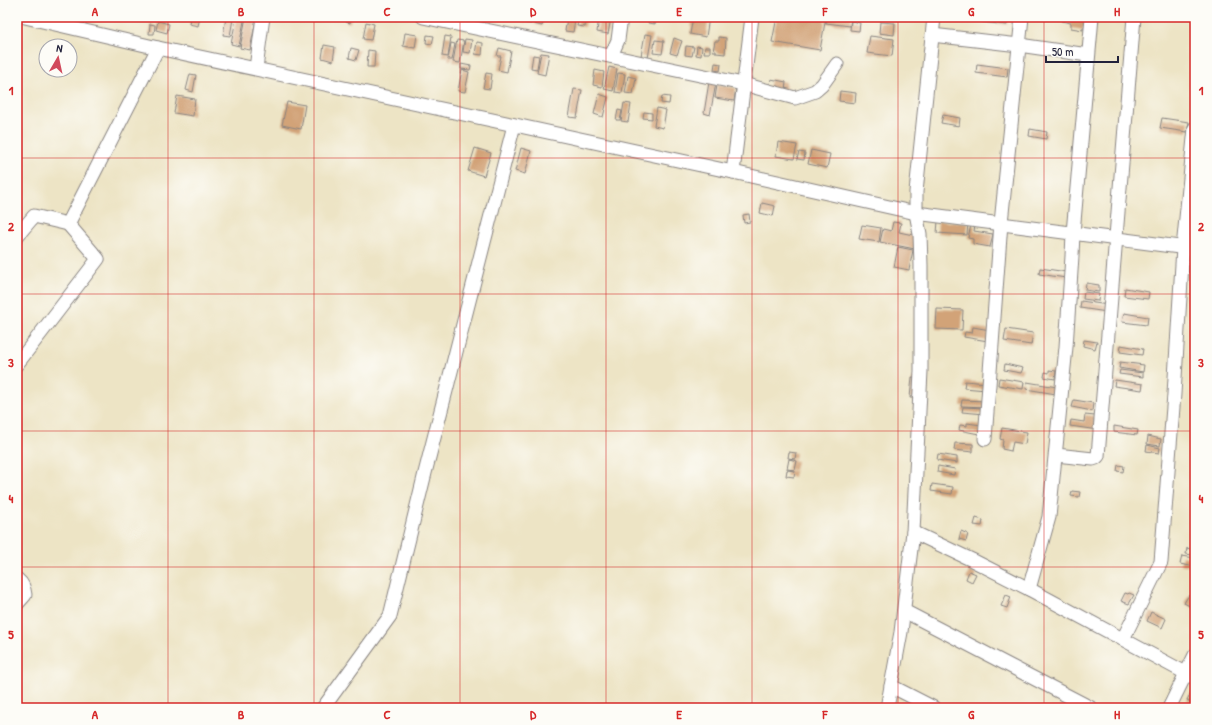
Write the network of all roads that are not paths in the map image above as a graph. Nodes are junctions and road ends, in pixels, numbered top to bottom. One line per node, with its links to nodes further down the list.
1 (25, 17): 12 (street)
2 (262, 17): 16 (street)
3 (423, 17): 13 (street)
4 (621, 17): 13 (street)
5 (752, 17): 17 (street)
6 (934, 17): 10 (street)
7 (1022, 17): 11 (street)
8 (1092, 17): 14 (street)
9 (1134, 17): 26 (street)
10 (932, 35): 11 (street); 21 (street)
11 (1019, 45): 14 (street); 22 (street)
12 (158, 48): 16 (street); 23 (street)
13 (611, 56): 17 (street)
14 (1088, 56): 24 (street)
15 (837, 64): 17 (street)
16 (256, 68): 18 (street)
17 (743, 84): 20 (street)
18 (514, 125): 20 (street); 40 (street)
19 (1195, 128): 27 (street)
20 (733, 172): 21 (street)
21 (916, 213): 22 (street); 31 (street)
22 (1001, 223): 24 (street); 29 (street)
23 (68, 224): 25 (street); 28 (street)
24 (1073, 233): 26 (street); 30 (street)
25 (17, 236)
26 (1115, 238): 27 (street); 30 (street)
27 (1189, 248): 36 (street)
28 (17, 364)
29 (985, 439)
30 (1056, 455): 33 (street)
31 (913, 532): 33 (street); 35 (street)
32 (17, 579): 34 (street)
33 (1029, 589): 36 (street)
34 (17, 604)
35 (904, 611): 39 (street); 43 (street)
36 (1123, 639): 38 (street)
37 (1195, 656): 38 (street)
38 (1191, 675): 44 (street)
39 (891, 686): 41 (street); 42 (street)
40 (323, 708)
41 (887, 708)
42 (934, 708)
43 (1091, 708)
44 (1169, 708)

